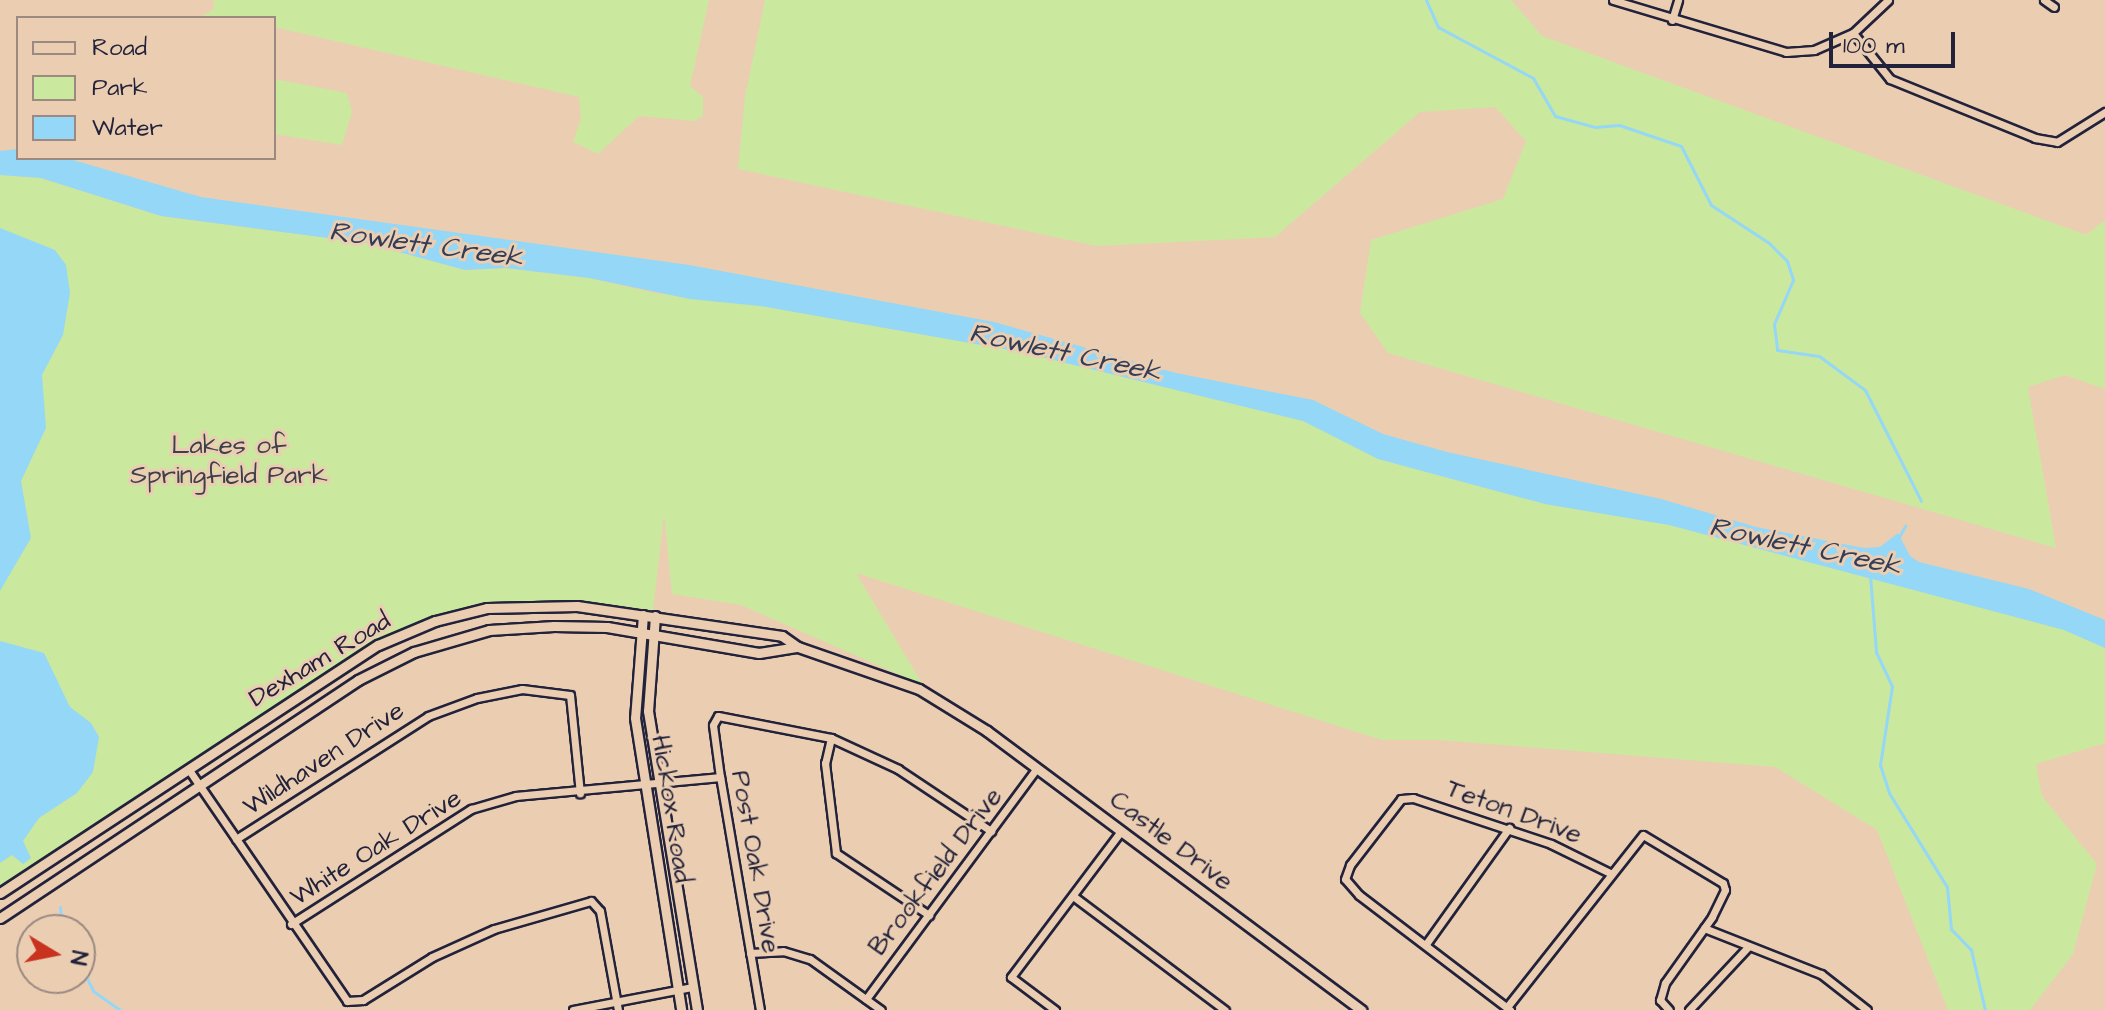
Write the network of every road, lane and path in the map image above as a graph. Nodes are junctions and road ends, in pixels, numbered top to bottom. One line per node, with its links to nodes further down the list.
1 (1613, 0): 6 (street)
2 (1678, 0): 6 (street)
3 (1888, 0): 7 (street)
4 (2044, 0): 5 (street)
5 (2054, 7)
6 (1672, 20): 7 (street)
7 (1853, 33): 8 (street)
8 (2105, 112)
9 (643, 615): 10 (street, Dexham Road); 11 (street, Hickox Road); 17 (street, Dexham Road)
10 (655, 616): 12 (street, Hickox Road); 13 (street, Dexham Road)
11 (640, 631): 12 (street, Dexham Road); 20 (street, Hickox Road); 21 (street, Dexham Road)
12 (652, 633): 13 (street, Dexham Road); 19 (street, Hickox Road)
13 (798, 647): 14 (street, Dexham Road)
14 (954, 708): 16 (street, Castle Drive)
15 (831, 738): 18 (street, Post Oak Drive); 24 (street); 30 (street)
16 (1037, 768): 24 (street, Brookfield Drive); 25 (street, Castle Drive)
17 (189, 770): 21 (street); 28 (street, Dexham Road)
18 (720, 777): 19 (street, White Oak Drive); 36 (street, Post Oak Drive)
19 (657, 784): 20 (street, White Oak Drive); 37 (street, Hickox Road)
20 (643, 785): 22 (street, White Oak Drive); 38 (street, Hickox Road)
21 (200, 786): 26 (street); 31 (street, Dexham Road)
22 (580, 793): 26 (street, Wildhaven Drive); 32 (street, White Oak Drive)
23 (1509, 828): 27 (street, Teton Drive); 34 (street); 34 (street, Teton Drive)
24 (991, 831): 30 (street, Brookfield Drive)
25 (1121, 831): 29 (street); 50 (street, Castle Drive)
26 (236, 839): 32 (street)
27 (1610, 873): 33 (street); 41 (street)
28 (0, 893)
29 (1073, 896): 48 (street); 49 (street)
30 (929, 915): 39 (street, Brookfield Drive)
31 (0, 918)
32 (291, 924): 40 (street)
33 (1704, 928): 35 (street); 42 (street)
34 (1426, 944): 41 (street)
35 (1748, 947): 51 (street); 52 (street)
36 (750, 953): 39 (street); 46 (street, Post Oak Drive)
37 (693, 987): 38 (street); 45 (street, Hickox Road)
38 (677, 989): 40 (street); 44 (street, Hickox Road)
39 (866, 999): 47 (street)
40 (617, 1006): 43 (street)
41 (1509, 1009)
42 (1667, 1009)
43 (573, 1010)
44 (681, 1010)
45 (697, 1010)
46 (760, 1010)
47 (881, 1010)
48 (1055, 1010)
49 (1225, 1010)
50 (1361, 1010)
51 (1689, 1010)
52 (1867, 1010)

